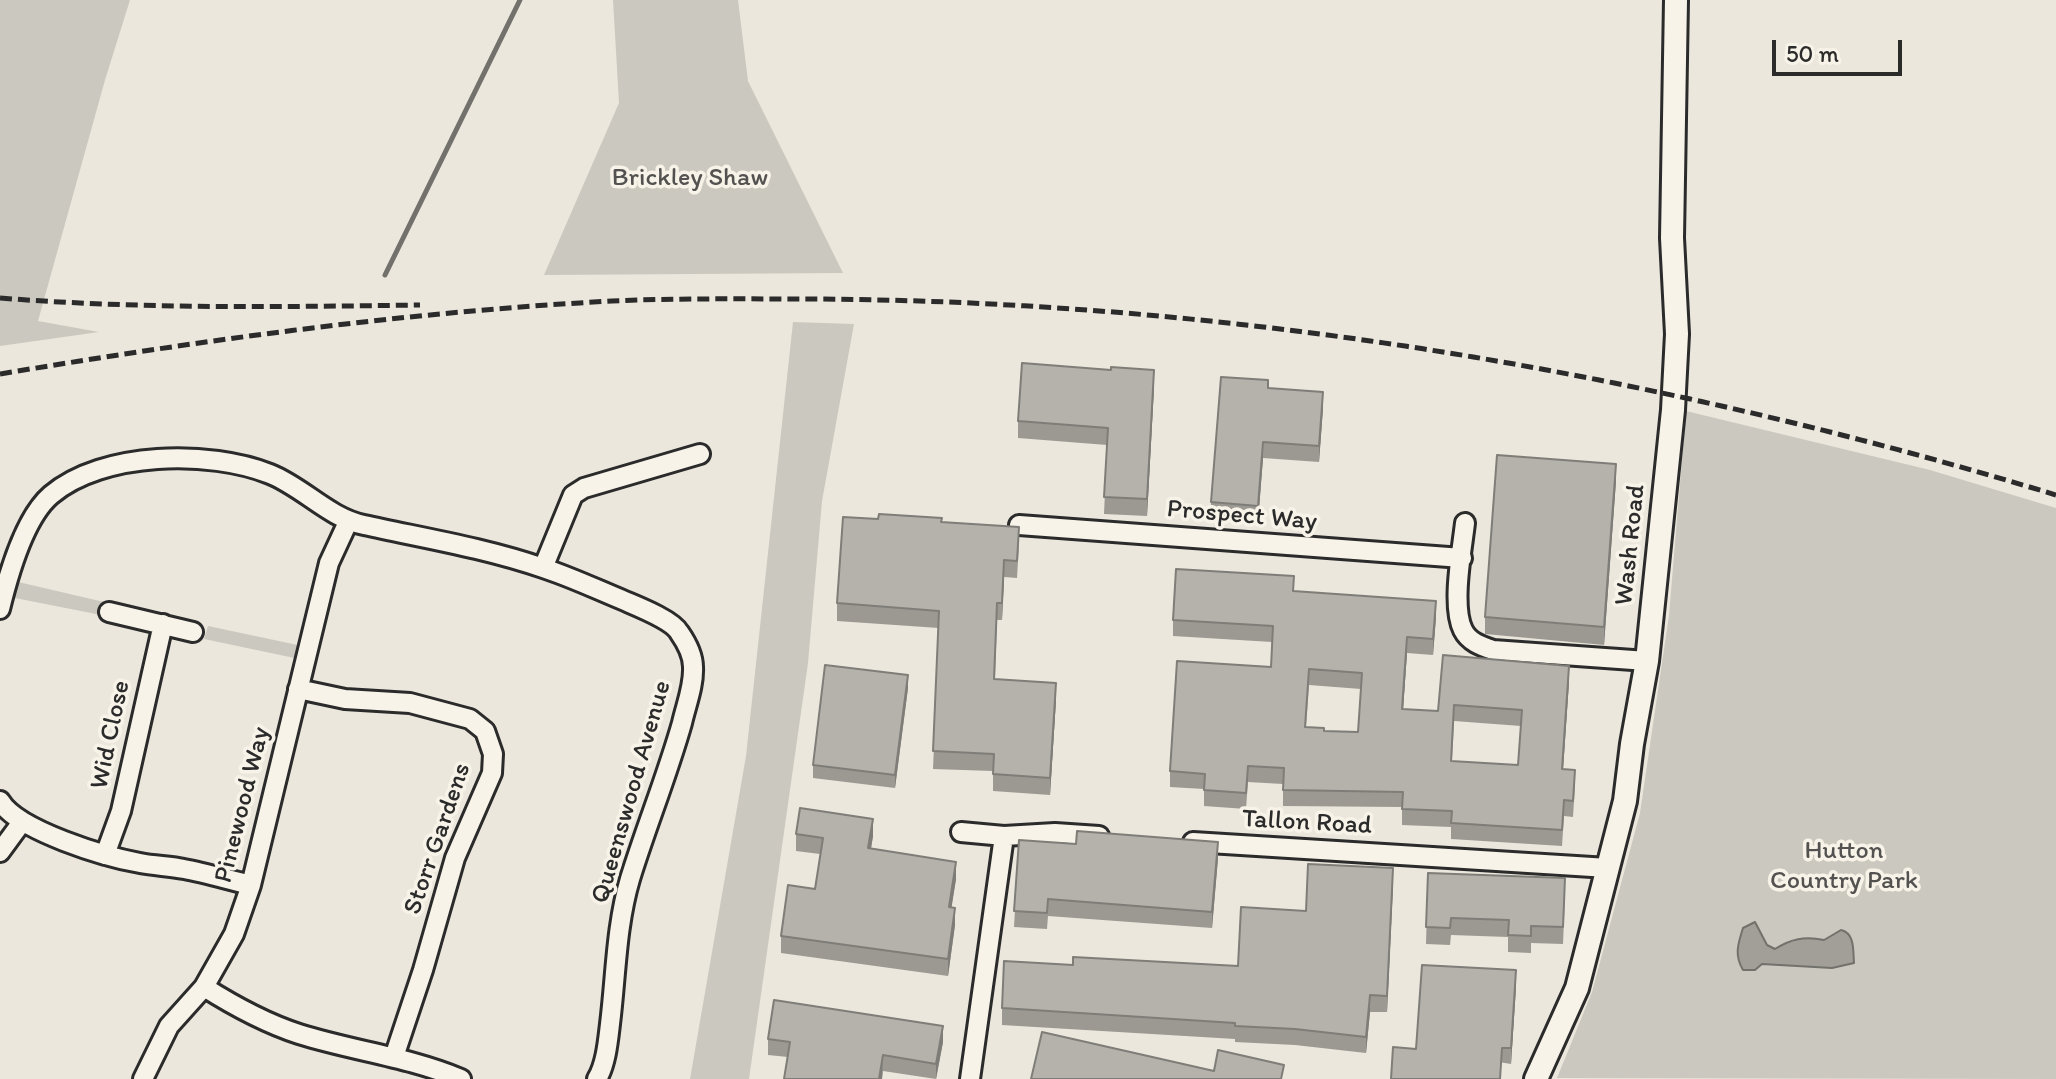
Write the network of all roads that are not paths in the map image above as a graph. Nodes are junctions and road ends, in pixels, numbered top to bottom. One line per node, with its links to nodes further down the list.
1 (1676, 0): 13 (street, Wash Road)
2 (700, 454): 7 (street)
3 (348, 522): 7 (street, Queenswood Avenue); 8 (street); 14 (street, Pinewood Way)
4 (1465, 523): 6 (street)
5 (1019, 525): 6 (street, Prospect Way)
6 (1462, 558): 13 (street)
7 (543, 568): 29 (street, Queenswood Avenue)
8 (2, 588): 9 (street)
9 (0, 609)
10 (109, 612): 11 (street)
11 (163, 624): 12 (street); 22 (street, Wid Close)
12 (193, 632)
13 (1647, 661): 23 (street, Wash Road)
14 (298, 689): 24 (street, Pinewood Way); 26 (street, Storr Gardens)
15 (0, 801): 16 (street)
16 (22, 822): 21 (street); 22 (street)
17 (961, 832): 18 (street)
18 (1004, 836): 19 (street); 30 (street)
19 (1121, 837)
20 (1167, 841): 23 (street, Tallon Road)
21 (0, 852)
22 (105, 855): 24 (street)
23 (1608, 868): 31 (street, Wash Road)
24 (251, 885): 25 (street, Pinewood Way)
25 (204, 987): 26 (street); 27 (street, Pinewood Way)
26 (394, 1057): 28 (street)
27 (143, 1079)
28 (461, 1079)
29 (597, 1079)
30 (970, 1079)
31 (1536, 1079)

